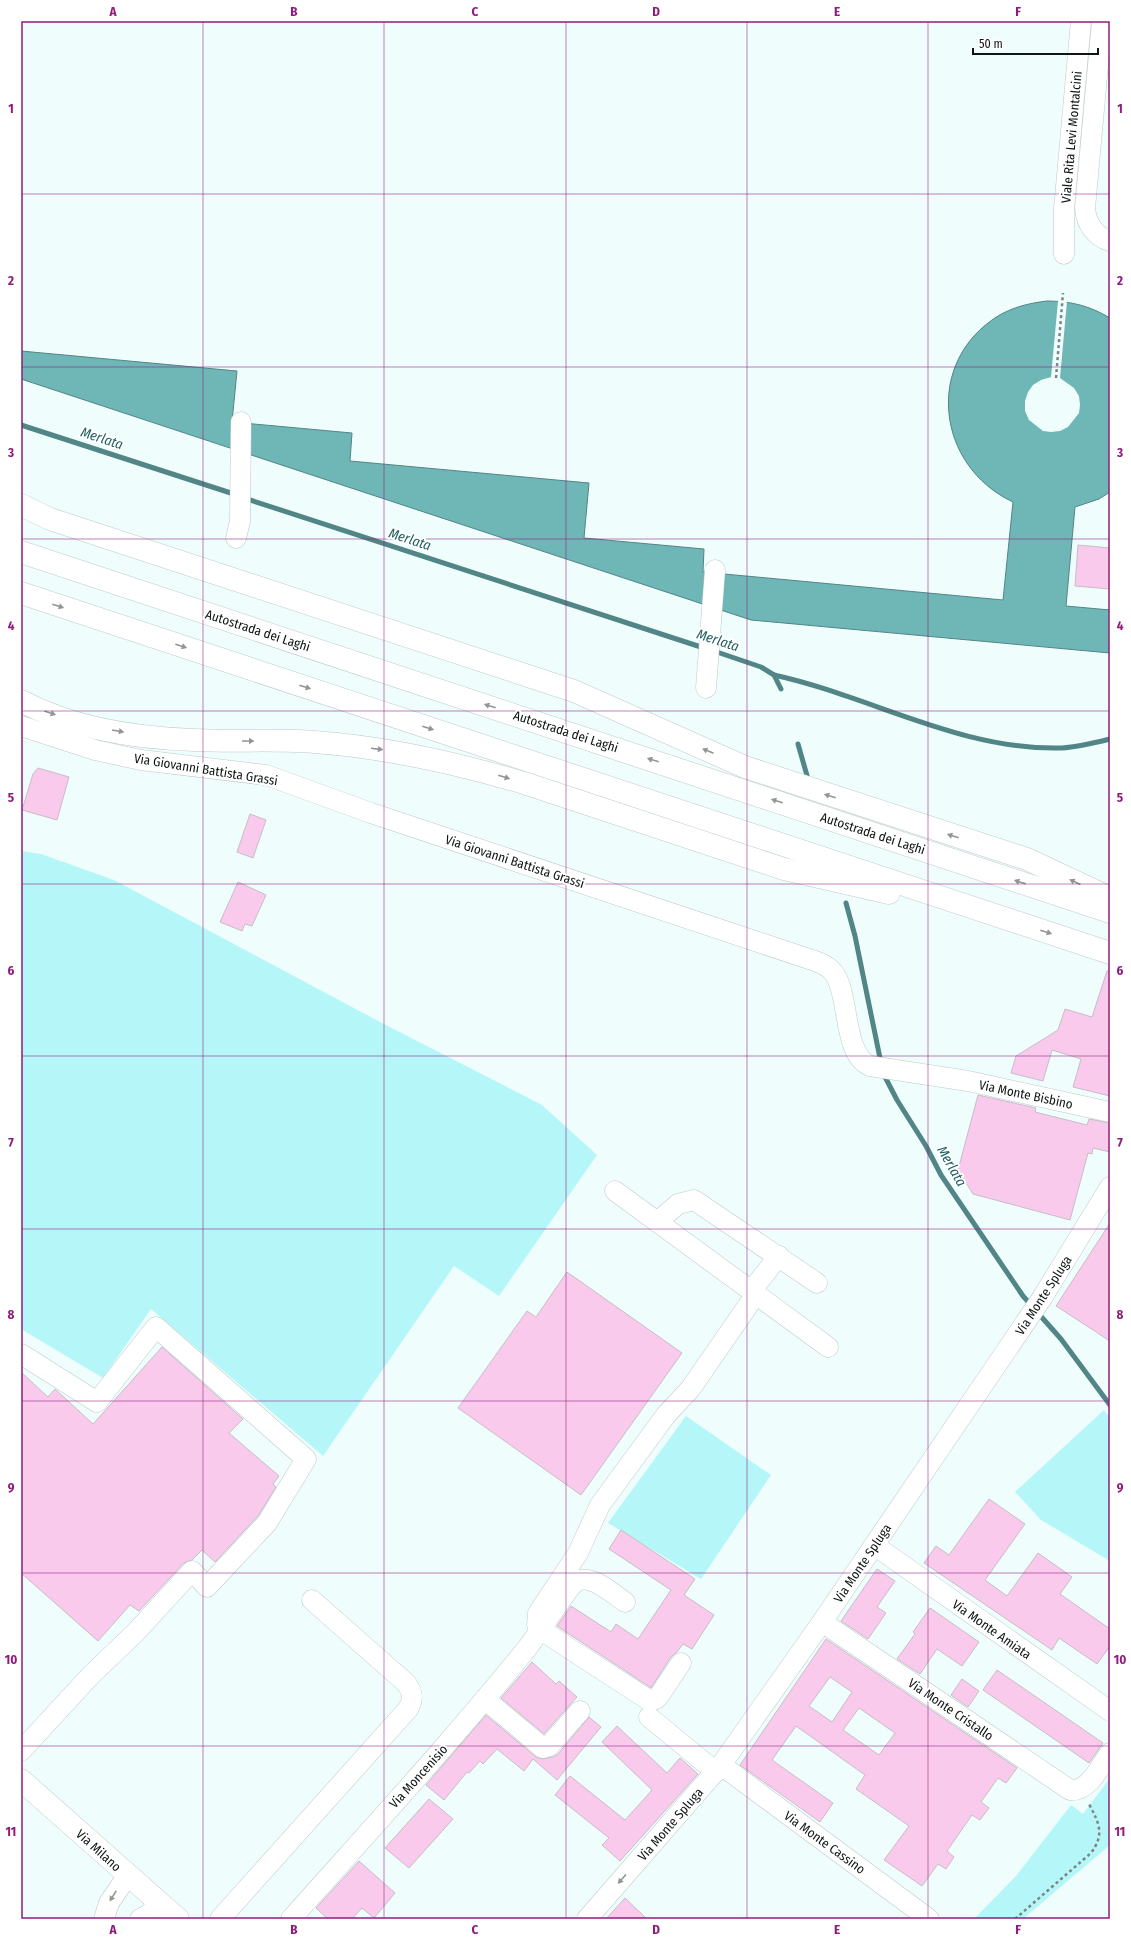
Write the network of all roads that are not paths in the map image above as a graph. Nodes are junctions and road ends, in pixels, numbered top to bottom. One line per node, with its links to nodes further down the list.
1 (1081, 21): 5 (street, Viale Rita Levi Montalcini)
2 (1102, 21): 3 (street)
3 (1104, 58): 4 (street)
4 (1110, 241)
5 (1064, 254)
6 (241, 422): 8 (street)
7 (21, 505): 15 (main road, one-way to 7)
8 (238, 530)
9 (21, 552): 16 (main road, Autostrada dei Laghi, one-way to 9)
10 (715, 570): 12 (street)
11 (21, 593): 17 (main road, one-way to 17)
12 (706, 688)
13 (21, 701): 17 (main road, one-way to 17)
14 (21, 726): 19 (street, Via Giovanni Battista Grassi)
15 (1110, 898)
16 (1110, 912)
17 (1009, 919): 18 (main road, one-way to 18)
18 (1110, 953)
19 (941, 1077): 20 (street, Via Monte Bisbino)
20 (1110, 1112)
21 (1110, 1187): 29 (street, Via Monte Spluga)
22 (615, 1191): 23 (street)
23 (657, 1222): 24 (street); 26 (street)
24 (779, 1256): 25 (street); 26 (street)
25 (817, 1283)
26 (754, 1292): 27 (street); 33 (street)
27 (828, 1347)
28 (21, 1354): 39 (street)
29 (874, 1545): 32 (street, Via Monte Spluga); 37 (street, Via Monte Amiata)
30 (312, 1600): 48 (street)
31 (625, 1602): 33 (street, Via Moncenisio)
32 (822, 1622): 40 (street, Via Monte Cristallo); 41 (street, Via Monte Spluga)
33 (541, 1630): 34 (street); 35 (street, Via Moncenisio)
34 (681, 1663)
35 (486, 1700): 36 (street); 49 (street, Via Moncenisio)
36 (580, 1711)
37 (1110, 1711)
38 (649, 1717): 41 (street, Via Monte Cassino)
39 (21, 1751)
40 (1110, 1753)
41 (718, 1769): 50 (street, Via Monte Spluga, one-way to 50); 51 (street, Via Monte Cassino)
42 (21, 1780): 43 (main road, Via Milano)
43 (128, 1875): 44 (main road, Via Milano); 45 (street, one-way to 45)
44 (160, 1903): 46 (street); 47 (main road, Via Milano)
45 (104, 1919)
46 (140, 1919)
47 (178, 1919)
48 (220, 1919)
49 (291, 1919)
50 (587, 1919)
51 (929, 1919)

